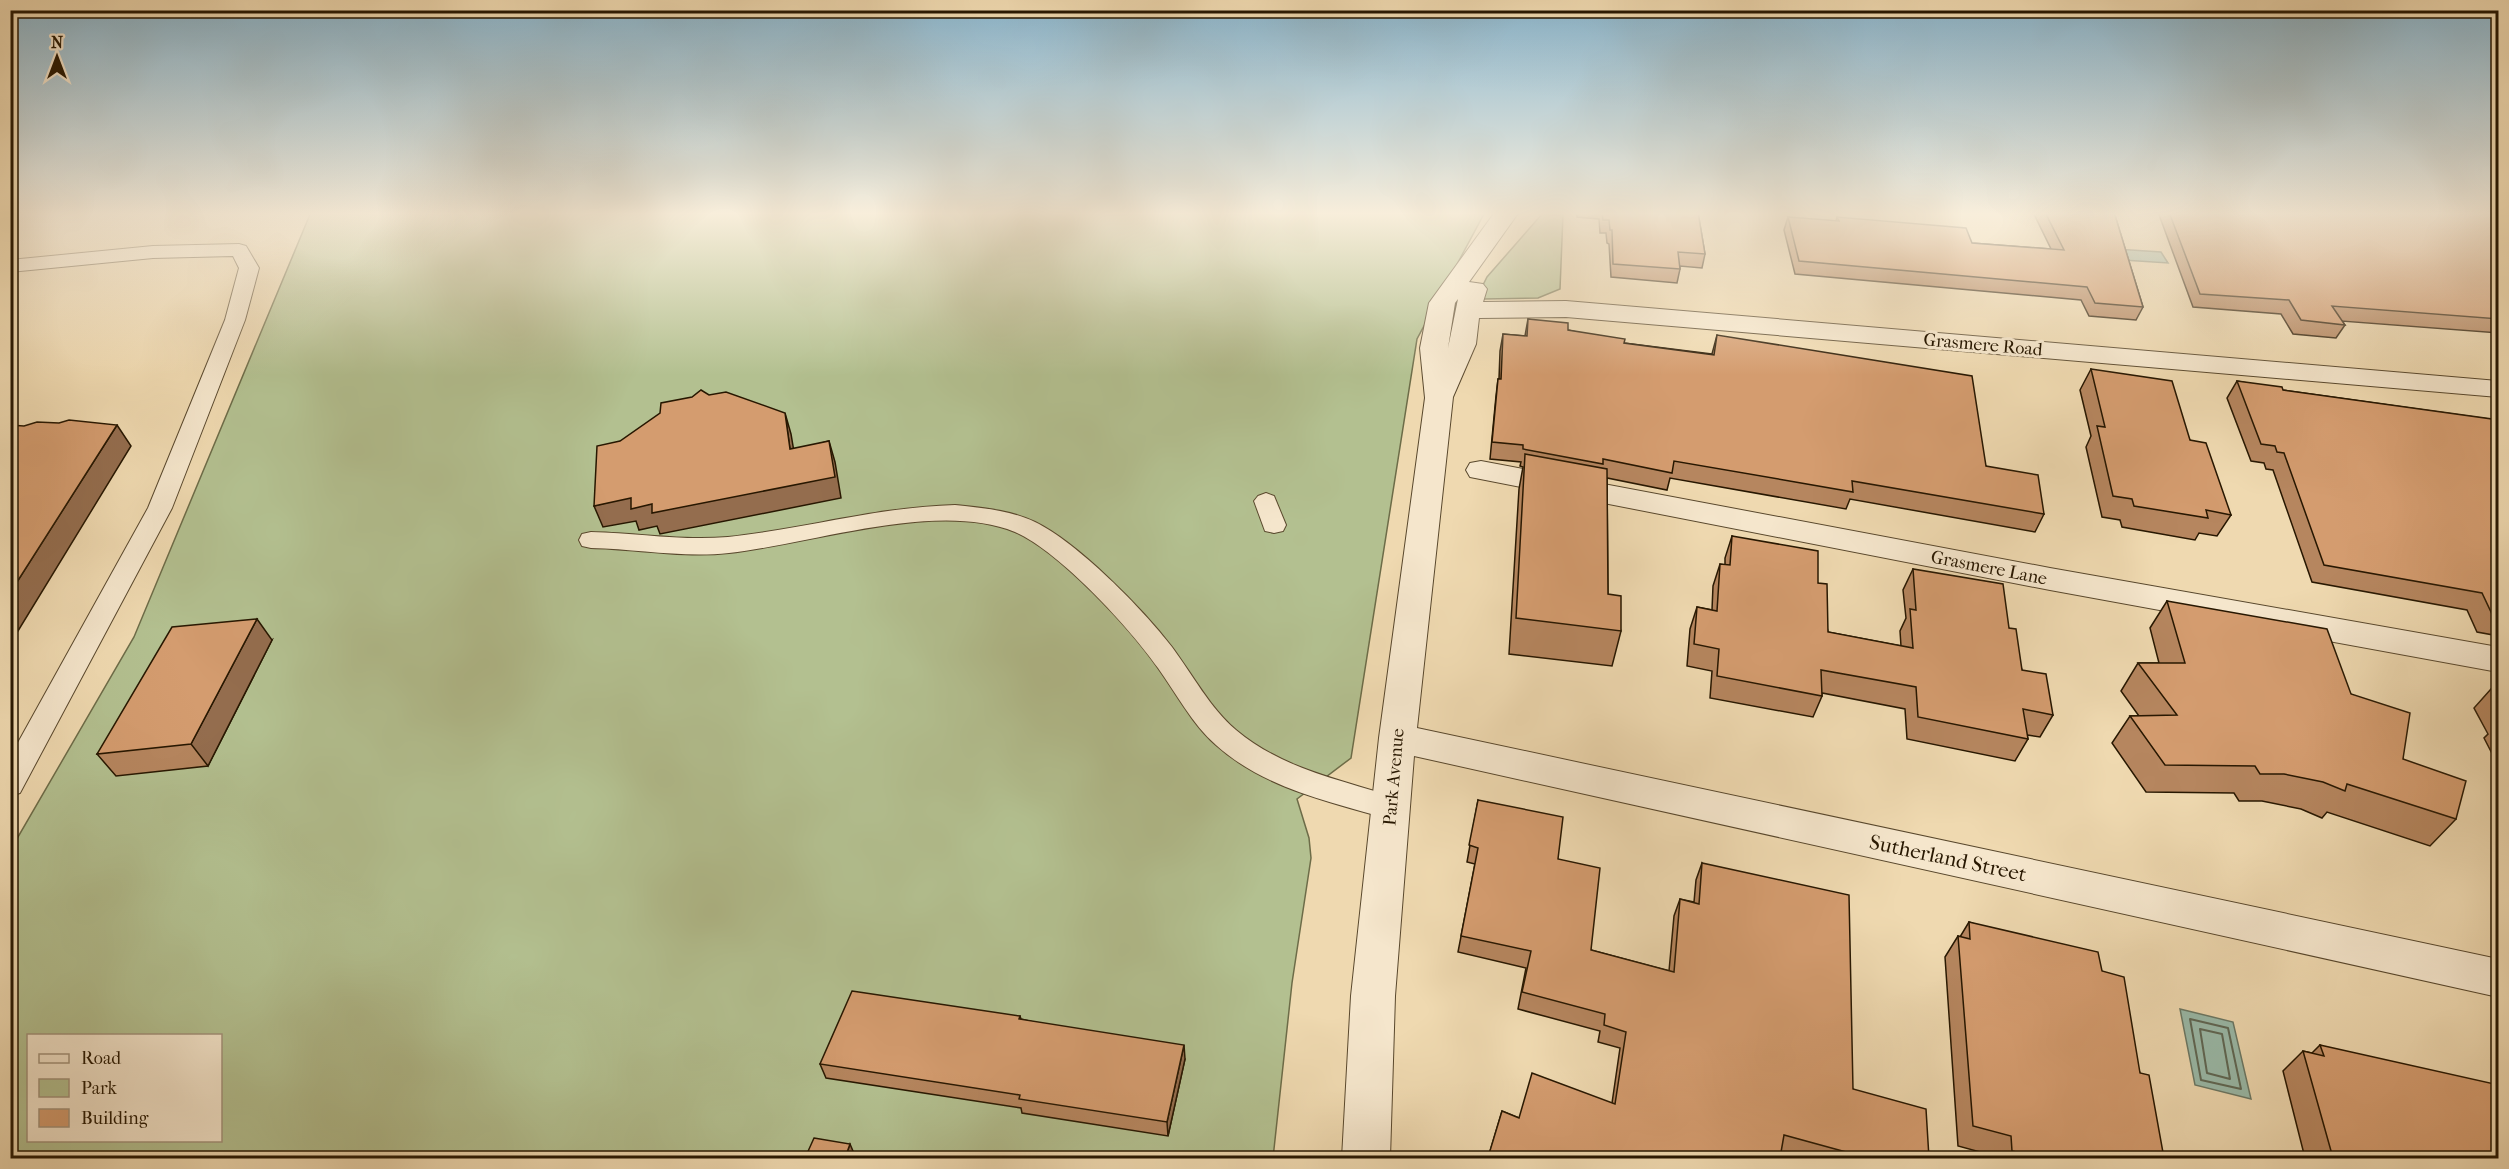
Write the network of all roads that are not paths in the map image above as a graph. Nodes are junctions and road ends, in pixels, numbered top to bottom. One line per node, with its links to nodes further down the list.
1 (248, 267): 13 (lane)
2 (1468, 267): 6 (street, Park Avenue)
3 (1488, 267): 4 (street, Park Avenue)
4 (1467, 310): 5 (street, Grasmere Road); 6 (street, Park Avenue)
5 (2499, 389)
6 (1439, 398): 12 (street, Park Avenue)
7 (1481, 470): 11 (street, Grasmere Lane)
8 (1266, 501): 9 (lane)
9 (1274, 525)
10 (591, 540): 14 (lane)
11 (2499, 660)
12 (1397, 738): 14 (street, Park Avenue); 15 (street, Sutherland Street)
13 (10, 785)
14 (1392, 808): 16 (street, Park Avenue)
15 (2499, 978)
16 (1366, 1158)

